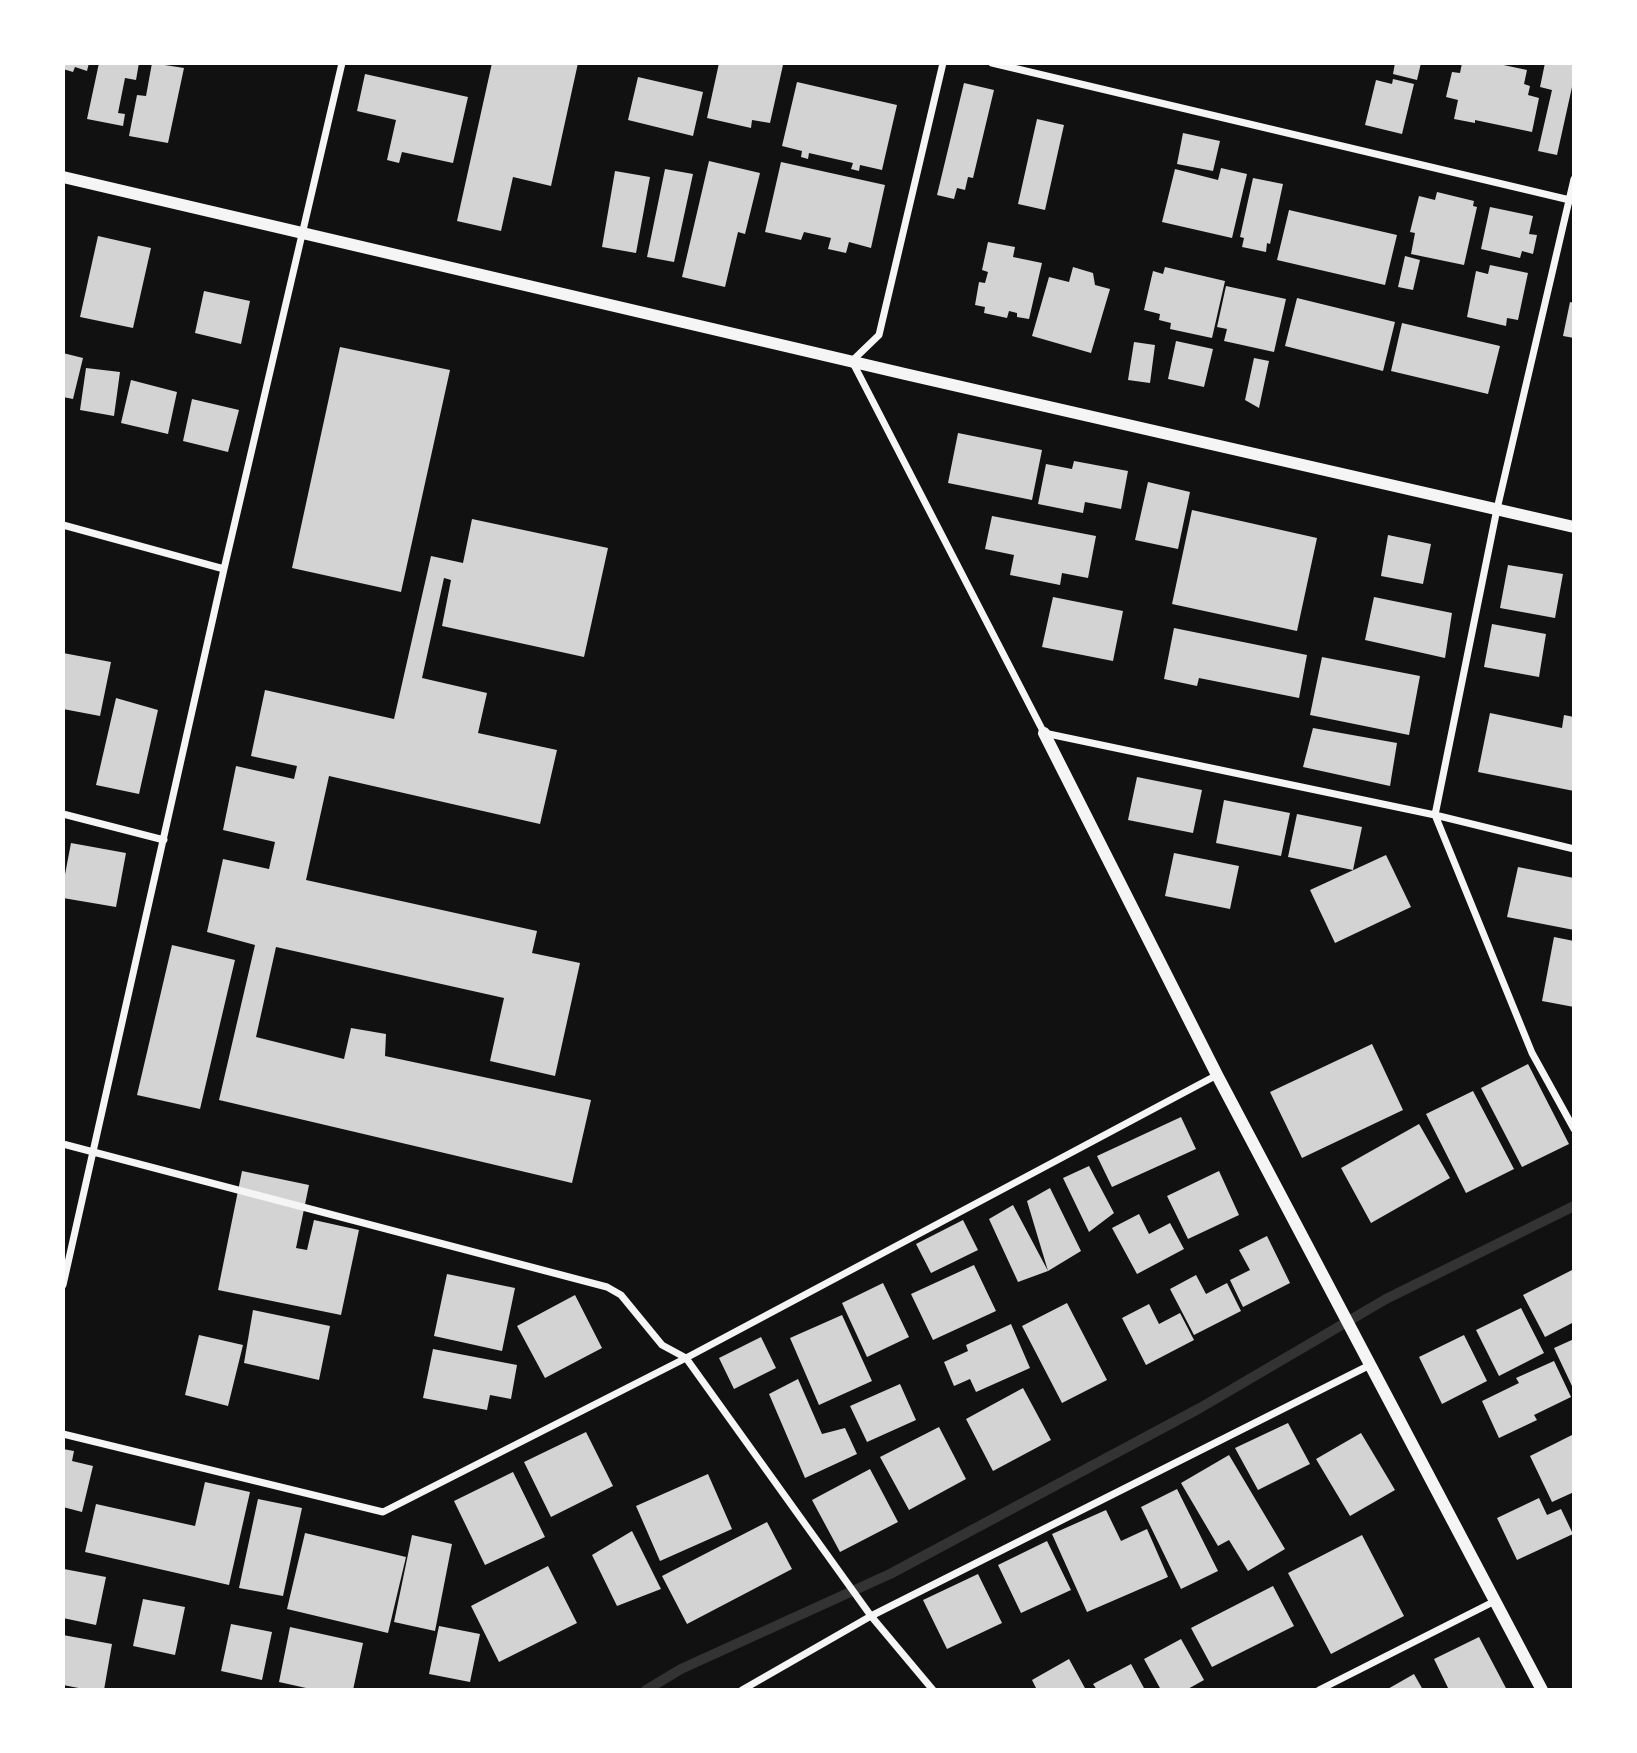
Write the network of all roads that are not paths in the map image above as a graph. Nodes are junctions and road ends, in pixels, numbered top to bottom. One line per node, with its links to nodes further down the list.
1 (342, 63): 7 (street)
2 (943, 63): 8 (street)
3 (992, 63): 6 (street)
4 (63, 177): 7 (street)
5 (1574, 179): 6 (street)
6 (1572, 201): 9 (street)
7 (303, 233): 8 (street); 12 (street)
8 (852, 361): 9 (street); 13 (street)
9 (1497, 509): 11 (street); 15 (street)
10 (63, 525): 12 (street)
11 (1574, 527)
12 (224, 569): 16 (street)
13 (1044, 733): 15 (street); 18 (street)
14 (63, 814): 16 (street)
15 (1435, 815): 17 (street); 19 (street)
16 (164, 841): 21 (street)
17 (1574, 849)
18 (1217, 1075): 23 (street); 24 (street)
19 (1574, 1129)
20 (63, 1144): 21 (street)
21 (93, 1153): 22 (street); 23 (street)
22 (63, 1285)
23 (686, 1358): 25 (street); 27 (street)
24 (1370, 1365): 26 (street); 27 (street)
25 (63, 1434)
26 (1495, 1601): 30 (street); 31 (street)
27 (871, 1616): 28 (street); 29 (street)
28 (742, 1690)
29 (933, 1690)
30 (1319, 1690)
31 (1542, 1690)

